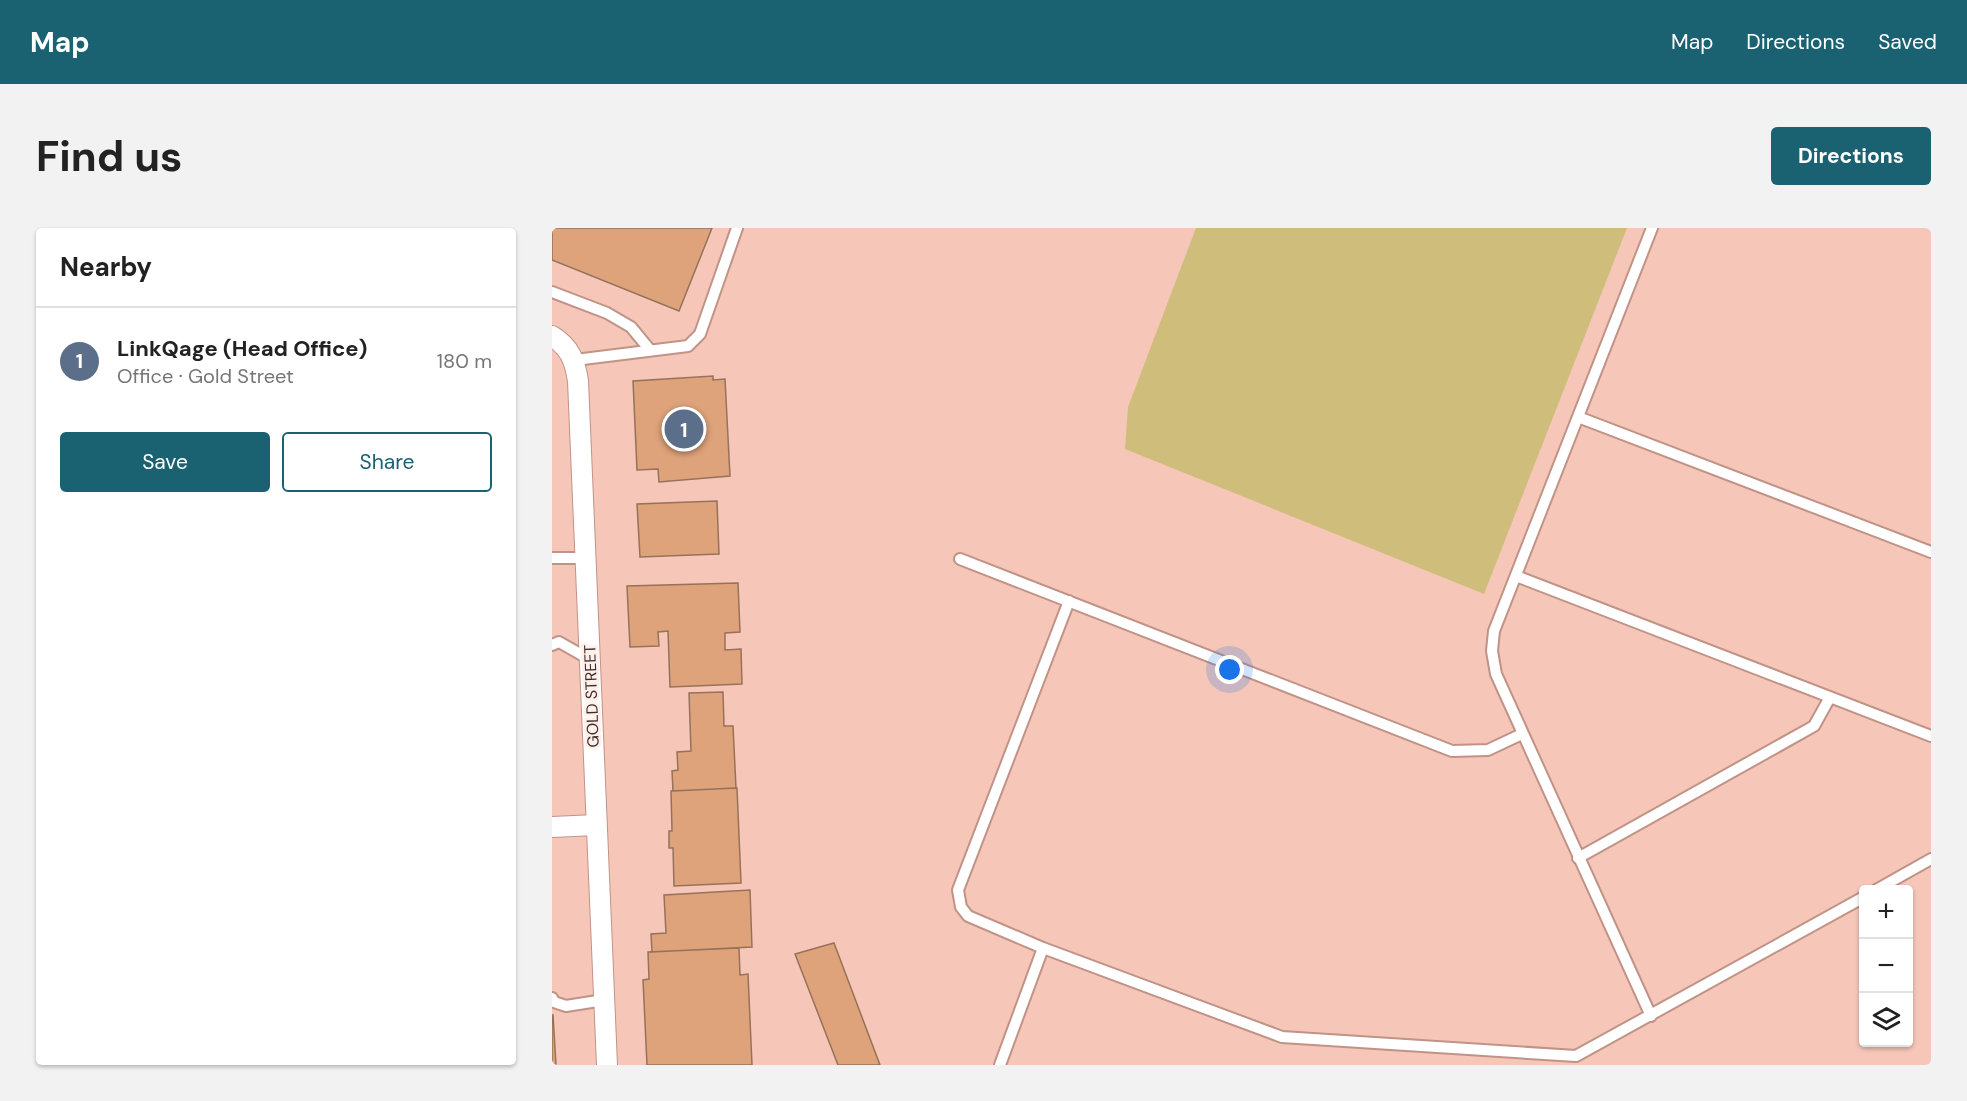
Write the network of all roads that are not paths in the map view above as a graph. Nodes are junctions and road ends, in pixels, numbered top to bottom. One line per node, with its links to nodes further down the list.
1 (737, 228): 5 (lane)
2 (1652, 228): 7 (lane)
3 (552, 291): 5 (lane)
4 (552, 336): 6 (street)
5 (650, 350): 6 (lane)
6 (574, 360): 10 (street, GOLD STREET)
7 (1578, 417): 8 (lane); 12 (lane)
8 (1931, 552)
9 (552, 558): 10 (lane)
10 (585, 558): 15 (street, GOLD STREET)
11 (960, 559): 13 (lane)
12 (1516, 576): 16 (lane); 17 (lane)
13 (1069, 601): 17 (lane); 25 (lane)
14 (552, 645): 15 (lane)
15 (589, 659): 19 (street, GOLD STREET)
16 (1829, 699): 18 (lane); 21 (lane)
17 (1522, 734): 21 (lane)
18 (1931, 736)
19 (596, 825): 20 (street); 27 (street, GOLD STREET)
20 (552, 827)
21 (1578, 858): 28 (lane)
22 (1931, 859): 23 (lane)
23 (1885, 885)
24 (1859, 899): 28 (lane)
25 (1043, 948): 28 (lane); 30 (lane)
26 (552, 998): 27 (lane)
27 (604, 1000): 29 (street, GOLD STREET)
28 (1651, 1016)
29 (607, 1065)
30 (1000, 1065)

